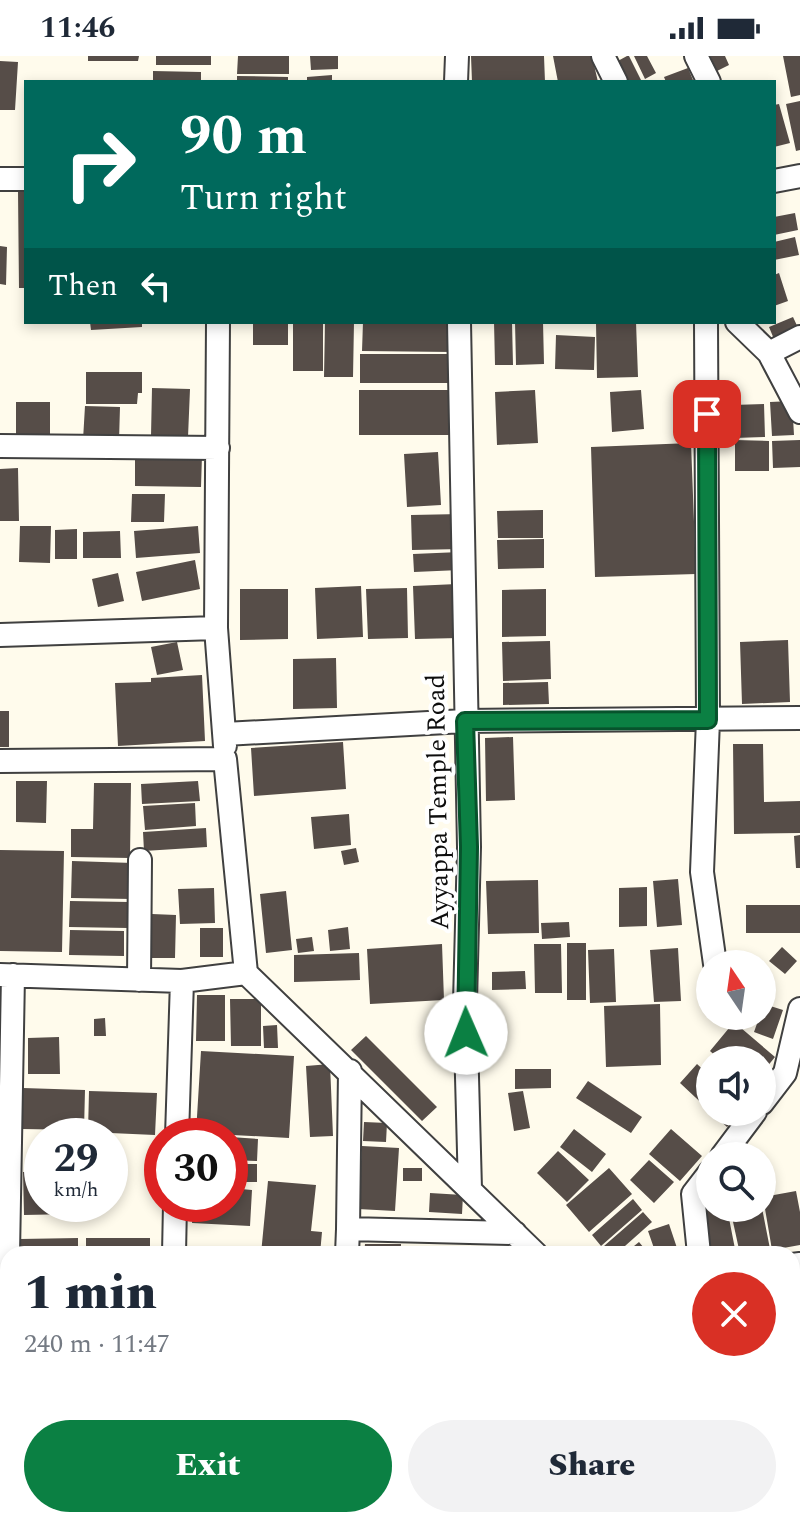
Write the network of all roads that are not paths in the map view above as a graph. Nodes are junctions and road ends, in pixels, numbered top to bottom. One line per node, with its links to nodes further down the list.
1 (457, 56): 4 (street)
2 (603, 56): 5 (street)
3 (696, 56): 6 (street)
4 (456, 80)
5 (615, 80)
6 (708, 80)
7 (800, 176): 10 (street)
8 (0, 179): 9 (street)
9 (24, 179)
10 (776, 181)
11 (218, 324): 19 (street)
12 (459, 324): 24 (street, Ayyappa Temple Road)
13 (706, 324): 23 (street)
14 (739, 324): 16 (street)
15 (800, 337): 16 (street)
16 (769, 353): 17 (street)
17 (800, 412)
18 (0, 446): 19 (street)
19 (218, 448): 20 (street)
20 (216, 628): 21 (street); 25 (street)
21 (0, 635)
22 (800, 718): 23 (street)
23 (708, 720): 24 (street); 29 (street)
24 (465, 721): 25 (street); 38 (street, Ayyappa Temple Road)
25 (225, 734): 26 (street)
26 (225, 759): 27 (street); 30 (street)
27 (0, 761)
28 (140, 860): 32 (street)
29 (713, 950)
30 (246, 973): 33 (street); 35 (street)
31 (7, 975): 32 (street); 43 (street)
32 (139, 980): 33 (street)
33 (182, 981): 37 (street)
34 (800, 1009): 36 (street)
35 (350, 1071): 38 (street); 41 (street)
36 (776, 1085)
37 (178, 1118)
38 (470, 1189): 42 (street)
39 (696, 1190): 47 (street)
40 (175, 1222): 44 (street)
41 (348, 1229): 42 (street); 45 (street)
42 (515, 1233): 46 (street)
43 (8, 1246)
44 (174, 1246)
45 (347, 1246)
46 (528, 1246)
47 (698, 1246)

